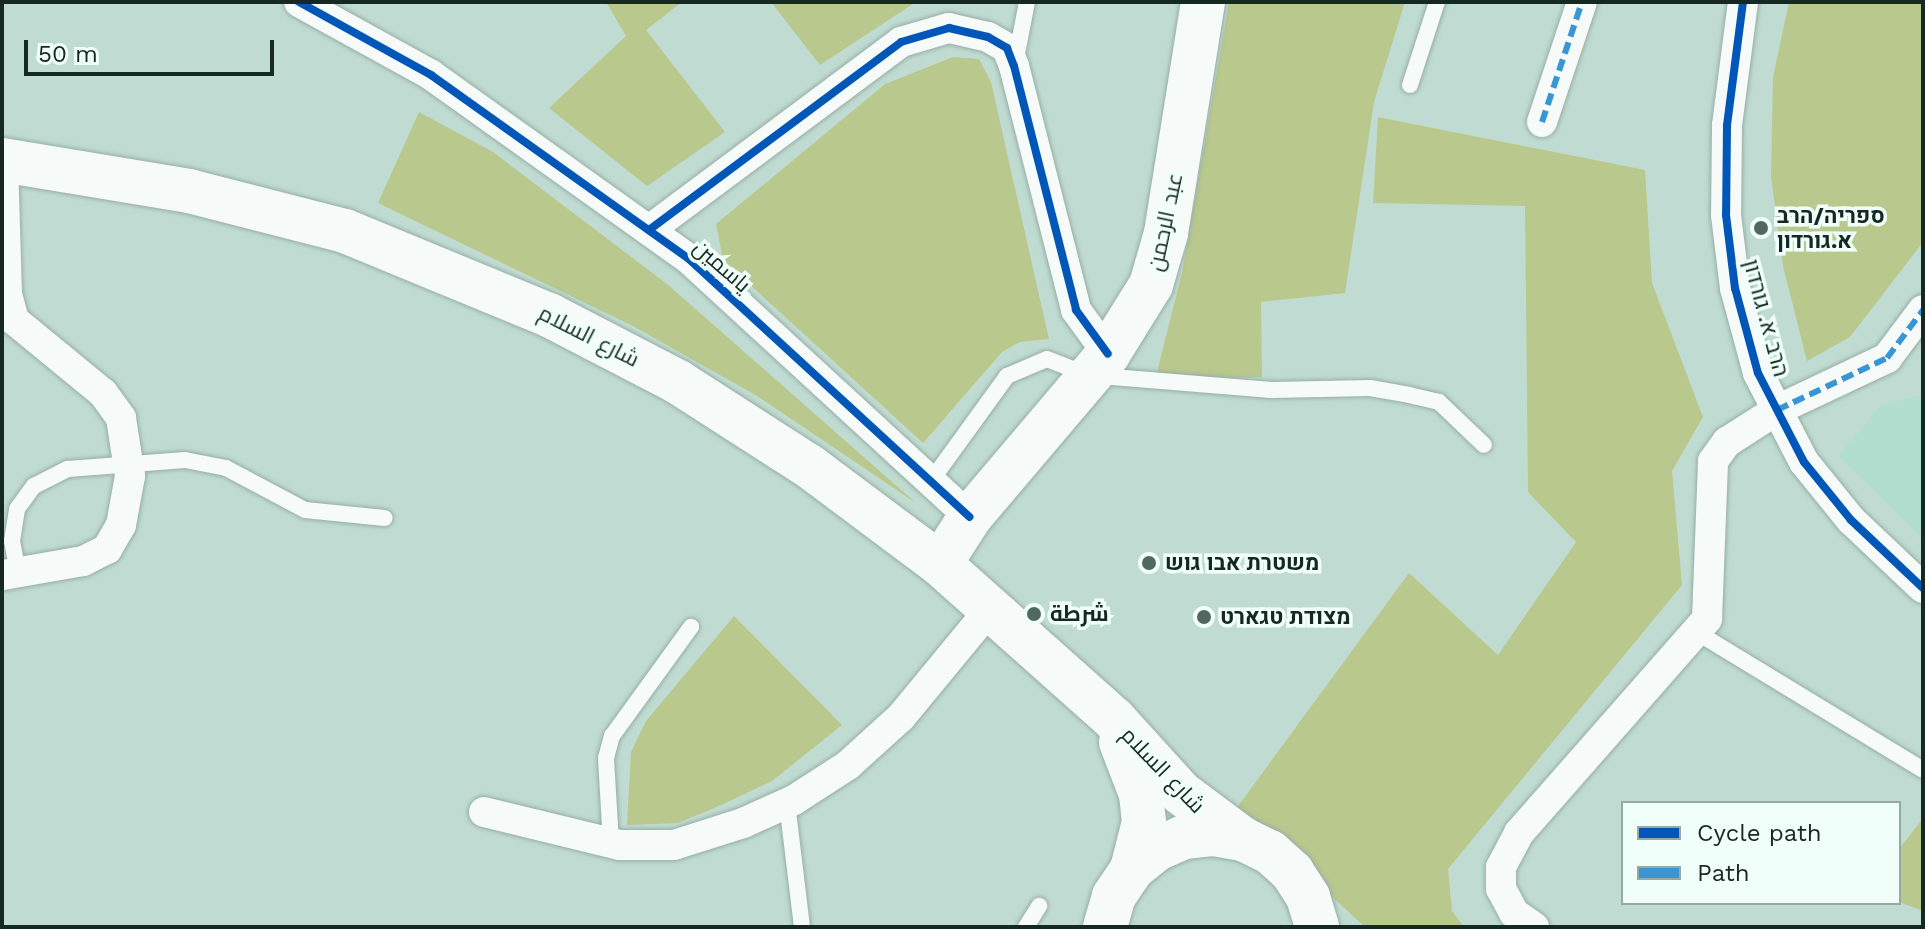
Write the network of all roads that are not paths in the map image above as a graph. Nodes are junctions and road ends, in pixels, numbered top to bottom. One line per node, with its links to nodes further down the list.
1 (299, 2): 11 (street, ياسمين)
2 (1027, 2): 7 (lane)
3 (1203, 2): 13 (main road, عبد الرحمن)
4 (1437, 2): 8 (lane)
5 (1582, 2): 9 (street)
6 (1743, 2): 14 (street, הרב א. גורדון)
7 (1014, 66): 11 (street); 13 (street)
8 (1410, 85)
9 (1542, 122)
10 (2, 160): 16 (street); 20 (main road, شارع السلام)
11 (649, 230): 17 (street, ياسمين)
12 (1923, 310): 14 (street)
13 (1098, 364): 15 (lane); 17 (lane); 18 (main road, عبد الرحمن)
14 (1777, 410): 22 (street, הרב א. גורדון); 25 (street)
15 (1484, 445)
16 (127, 461): 19 (lane); 21 (lane); 21 (street)
17 (931, 481): 18 (street, ياسمين)
18 (970, 517): 20 (main road, عبد الرحمن)
19 (385, 518)
20 (940, 564): 23 (main road, شارع السلام)
21 (11, 574)
22 (1923, 588)
23 (990, 609): 26 (main road, شارع السلام); 28 (street)
24 (691, 627): 31 (lane)
25 (1698, 633): 27 (lane); 38 (street)
26 (1086, 696): 30 (main road, شارع السلام); 32 (main road, شارع السلام)
27 (1923, 770)
28 (787, 803): 31 (street); 35 (lane)
29 (484, 812): 31 (street)
30 (1243, 839): 32 (main road); 34 (main road, شارع السلام)
31 (611, 843)
32 (1132, 869): 37 (main road)
33 (1039, 906): 36 (lane)
34 (1318, 917)
35 (802, 927)
36 (1026, 927)
37 (1105, 927)
38 (1534, 927)

